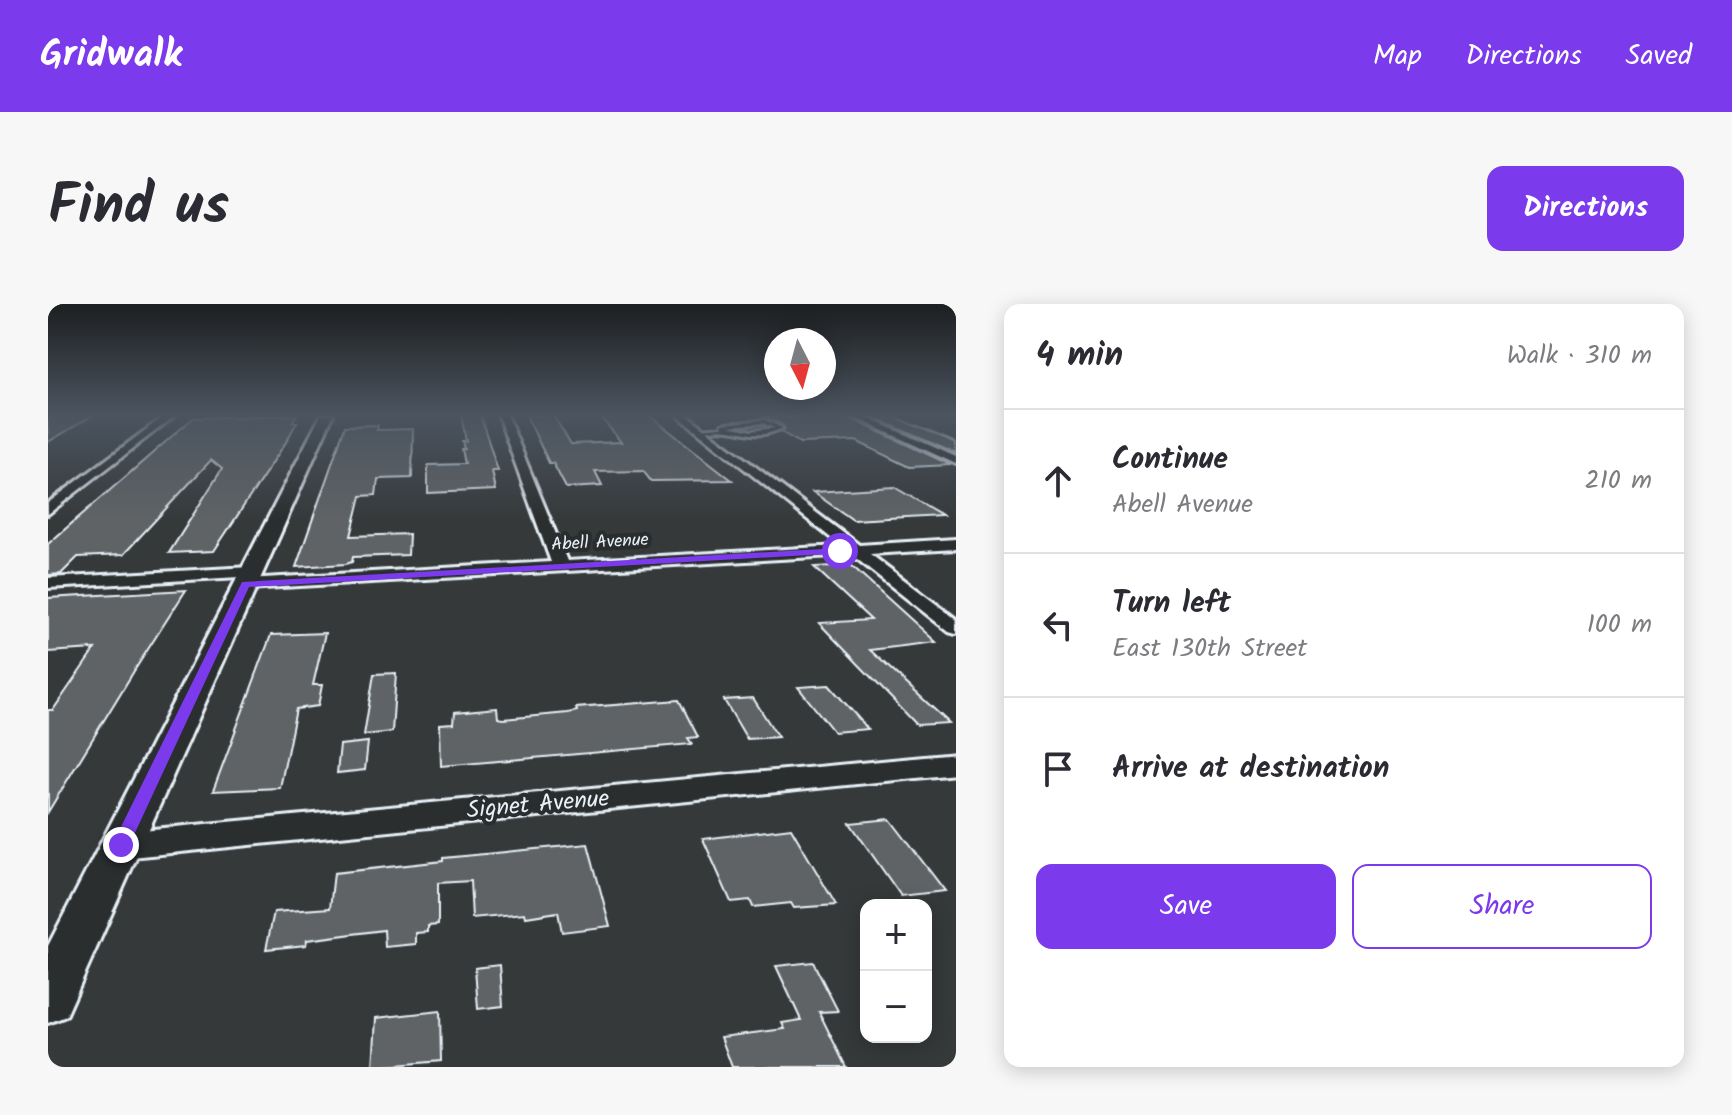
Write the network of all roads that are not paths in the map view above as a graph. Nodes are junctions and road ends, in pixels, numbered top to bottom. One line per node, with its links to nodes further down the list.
1 (125, 451): 7 (street)
2 (310, 451): 11 (street)
3 (516, 451): 10 (street)
4 (728, 451): 9 (street)
5 (933, 451): 6 (street)
6 (956, 461)
7 (48, 510)
8 (956, 544): 9 (street, Abell Avenue)
9 (855, 550): 10 (street, Abell Avenue); 13 (street)
10 (560, 565): 11 (street, Abell Avenue)
11 (248, 578): 12 (street, Abell Avenue); 15 (street)
12 (48, 583)
13 (956, 628)
14 (956, 764): 15 (street, Signet Avenue)
15 (121, 845): 16 (street)
16 (48, 998)

